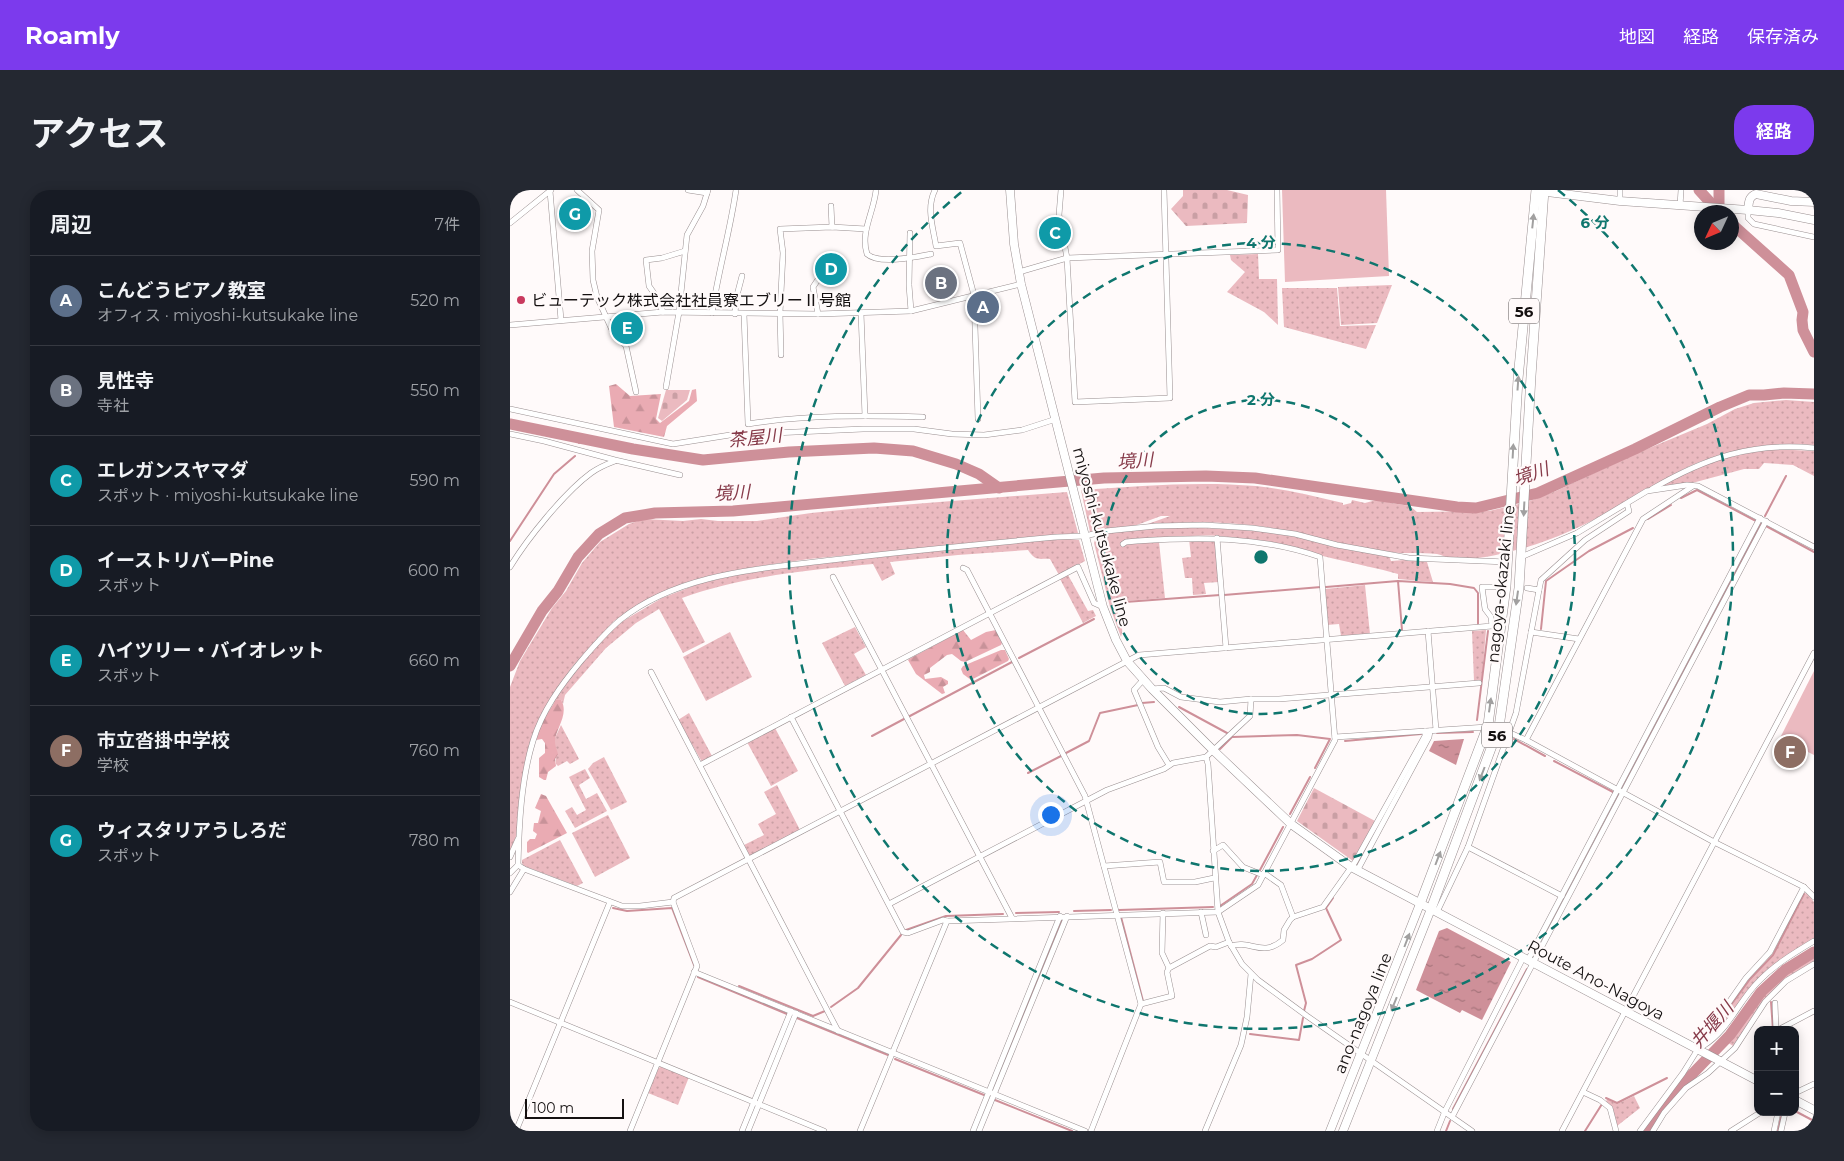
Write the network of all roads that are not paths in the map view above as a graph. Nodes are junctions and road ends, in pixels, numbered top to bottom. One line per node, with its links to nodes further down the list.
1 (551, 190): 22 (street); 47 (street)
2 (577, 190): 46 (street)
3 (688, 190): 15 (street)
4 (736, 190): 42 (street)
5 (876, 190): 24 (street)
6 (935, 190): 36 (street)
7 (1010, 190): 32 (main road, miyoshi-kutsukake line)
8 (1061, 190): 30 (street)
9 (1164, 190): 29 (street)
10 (1277, 190): 29 (street)
11 (1532, 190): 12 (main road)
12 (1540, 190): 16 (main road); 70 (main road, nagoya-okazaki line / 56, one-way to 70); 71 (main road, nagoya-okazaki line / 56, one-way to 12)
13 (1620, 190): 16 (street)
14 (1681, 190): 19 (street)
15 (708, 191): 27 (street)
16 (1620, 201): 19 (main road)
17 (1814, 202): 20 (main road)
18 (831, 206): 23 (street)
19 (1680, 206): 20 (main road)
20 (1748, 210): 21 (main road); 26 (street)
21 (1814, 220)
22 (510, 223)
23 (832, 227): 24 (street); 40 (street)
24 (866, 229): 31 (street)
25 (910, 233): 31 (street)
26 (1814, 237)
27 (685, 251): 38 (street); 39 (street)
28 (931, 254): 31 (street)
29 (1167, 254): 30 (street); 30 (street)
30 (1067, 258): 32 (street)
31 (910, 259): 37 (street)
32 (1019, 272): 35 (main road, miyoshi-kutsukake line)
33 (742, 276): 43 (street)
34 (817, 281): 45 (street)
35 (1021, 284): 36 (street); 56 (main road, miyoshi-kutsukake line)
36 (974, 295): 37 (street); 55 (street)
37 (911, 311): 41 (street)
38 (663, 312): 39 (street); 46 (street)
39 (679, 312): 42 (street); 50 (street)
40 (780, 313): 44 (street); 45 (street); 49 (street)
41 (861, 313): 45 (street); 53 (street)
42 (712, 314): 43 (street)
43 (734, 314): 44 (street)
44 (744, 314): 53 (street)
45 (818, 314)
46 (606, 316): 47 (street); 51 (street)
47 (561, 320): 48 (street)
48 (510, 325)
49 (781, 355)
50 (666, 387)
51 (636, 392)
52 (510, 409): 56 (street)
53 (865, 416): 54 (street)
54 (923, 417)
55 (978, 419)
56 (1057, 422): 66 (main road, miyoshi-kutsukake line)
57 (510, 434): 59 (street)
58 (1814, 448): 62 (street)
59 (616, 460): 60 (street); 72 (street)
60 (680, 475)
61 (1693, 486): 62 (street); 64 (street); 83 (street)
62 (1647, 491): 63 (street)
63 (1627, 504): 70 (street); 77 (street)
64 (1760, 518): 65 (street); 110 (street)
65 (1766, 521): 69 (street); 110 (street)
66 (1086, 536): 71 (street); 78 (main road, miyoshi-kutsukake line); 114 (street)
67 (1217, 538): 68 (street); 82 (street); 84 (street)
68 (1123, 544)
69 (1814, 547)
70 (1521, 553): 99 (main road, nagoya-okazaki line / 56, one-way to 99)
71 (1507, 562): 98 (main road, nagoya-okazaki line / 56, one-way to 71)
72 (510, 567)
73 (963, 568): 79 (street)
74 (833, 576): 88 (street)
75 (1495, 587): 80 (street)
76 (1527, 588): 77 (street)
77 (1539, 590): 81 (street)
78 (1103, 607): 79 (street); 87 (main road, miyoshi-kutsukake line)
79 (990, 614): 88 (street); 96 (street)
80 (1428, 631): 82 (street); 92 (street)
81 (1531, 632): 83 (street); 102 (street)
82 (1327, 639): 84 (street); 94 (street)
83 (1579, 639): 104 (street)
84 (1226, 648): 87 (street)
85 (1814, 653): 86 (street)
86 (1812, 660): 115 (street)
87 (1127, 661): 90 (main road, miyoshi-kutsukake line); 96 (street)
88 (882, 670): 97 (street); 107 (street)
89 (651, 672): 108 (street)
90 (1143, 680): 93 (main road, miyoshi-kutsukake line); 109 (street)
91 (1479, 683): 92 (street)
92 (1433, 685): 94 (street); 100 (street)
93 (1152, 689): 95 (street); 105 (main road, miyoshi-kutsukake line)
94 (1331, 694): 95 (street); 103 (street)
95 (1251, 699): 105 (street)
96 (1039, 707): 107 (street); 111 (street)
97 (791, 717): 108 (street); 112 (street)
98 (1487, 727): 99 (street); 100 (street); 135 (main road, nagoya-okazaki line / 56, one-way to 98)
99 (1499, 728): 102 (street); 136 (main road, nagoya-okazaki line / 56, one-way to 136)
100 (1436, 730): 101 (street)
101 (1427, 731): 103 (street); 124 (street)
102 (1509, 732): 104 (street); 116 (street)
103 (1335, 736): 113 (street)
104 (1526, 740): 110 (street)
105 (1214, 751): 106 (street); 113 (main road, miyoshi-kutsukake line)
106 (1206, 757): 109 (street); 117 (street)
107 (931, 763): 112 (street); 119 (street)
108 (700, 765): 120 (street)
109 (1169, 765): 111 (street)
110 (1620, 791): 115 (street); 130 (street); 149 (street)
111 (1087, 802): 119 (street); 122 (street)
112 (840, 811): 120 (street); 134 (street)
113 (1291, 824): 124 (main road, miyoshi-kutsukake line); 126 (street)
114 (519, 836): 118 (street); 121 (street)
115 (1714, 842): 128 (street); 158 (street)
116 (1468, 847): 130 (street); 136 (street)
117 (1213, 851): 126 (street); 127 (street)
118 (510, 857)
119 (980, 858): 134 (street); 144 (street)
120 (749, 859): 133 (street); 163 (street)
121 (518, 865): 123 (street); 125 (street)
122 (1104, 866): 127 (street); 140 (street)
123 (524, 869): 129 (street); 132 (street)
124 (1354, 869): 135 (main road, miyoshi-kutsukake line); 143 (street)
125 (510, 872)
126 (1264, 874): 138 (street); 143 (street)
127 (1214, 878): 138 (street)
128 (1804, 887): 131 (street); 164 (street)
129 (510, 892)
130 (1562, 896): 149 (street)
131 (1814, 897)
132 (610, 902): 133 (street); 160 (street)
133 (673, 902): 152 (street)
134 (889, 904): 145 (street)
135 (1420, 904): 136 (main road, Route Ano-Nagoya); 166 (main road, ano-nagoya line, one-way to 135)
136 (1434, 911): 149 (main road, Route Ano-Nagoya); 167 (main road, ano-nagoya line, one-way to 167)
137 (1201, 912): 138 (street); 139 (street); 146 (street)
138 (1218, 912): 148 (street)
139 (1162, 913): 140 (street); 151 (street)
140 (1116, 915): 142 (street); 156 (street)
141 (1060, 916): 142 (street); 144 (street); 174 (street)
142 (1067, 916): 174 (street)
143 (1293, 917): 148 (street)
144 (1012, 918): 145 (street)
145 (946, 921): 165 (street)
146 (1206, 935)
147 (1814, 941): 164 (street)
148 (1230, 944): 151 (street); 153 (street)
149 (1528, 960): 158 (main road, Route Ano-Nagoya); 178 (street); 182 (street)
150 (1814, 964): 168 (street)
151 (1169, 968): 156 (street)
152 (694, 972): 157 (street); 169 (street)
153 (1251, 974): 166 (street); 194 (street)
154 (510, 1002): 160 (street)
155 (1774, 1003): 161 (street)
156 (1141, 1004): 193 (street)
157 (793, 1012): 163 (street); 176 (street)
158 (1626, 1012): 164 (main road, Route Ano-Nagoya); 173 (street)
159 (1814, 1012): 162 (street)
160 (561, 1023): 169 (street); 184 (street)
161 (1777, 1026)
162 (1785, 1026)
163 (838, 1031): 165 (street)
164 (1700, 1049): 168 (main road, Route Ano-Nagoya); 201 (street)
165 (893, 1054): 174 (street); 189 (street)
166 (1361, 1054): 167 (street); 195 (main road, ano-nagoya line)
167 (1371, 1061): 178 (street); 196 (main road, ano-nagoya line)
168 (1720, 1061): 170 (main road, Route Ano-Nagoya); 183 (street)
169 (659, 1063): 176 (street); 185 (street)
170 (1754, 1079)
171 (1814, 1084): 172 (street)
172 (1799, 1091)
173 (1584, 1092): 199 (street); 200 (street)
174 (991, 1093): 190 (street); 191 (street); 192 (street)
175 (1799, 1102): 177 (main road)
176 (756, 1103): 186 (street); 187 (street); 188 (street)
177 (1814, 1110)
178 (1445, 1111): 182 (street); 197 (street)
179 (1755, 1116): 202 (street)
180 (1777, 1116): 203 (street)
181 (1784, 1116): 204 (street)
182 (1452, 1117): 198 (street)
183 (1655, 1130)
184 (516, 1131)
185 (630, 1131)
186 (742, 1131)
187 (748, 1131)
188 (824, 1131)
189 (860, 1131)
190 (973, 1131)
191 (979, 1131)
192 (1085, 1131)
193 (1091, 1131)
194 (1205, 1131)
195 (1330, 1131)
196 (1343, 1131)
197 (1437, 1131)
198 (1472, 1131)
199 (1562, 1131)
200 (1616, 1131)
201 (1640, 1131)
202 (1731, 1131)
203 (1774, 1131)
204 (1781, 1131)

